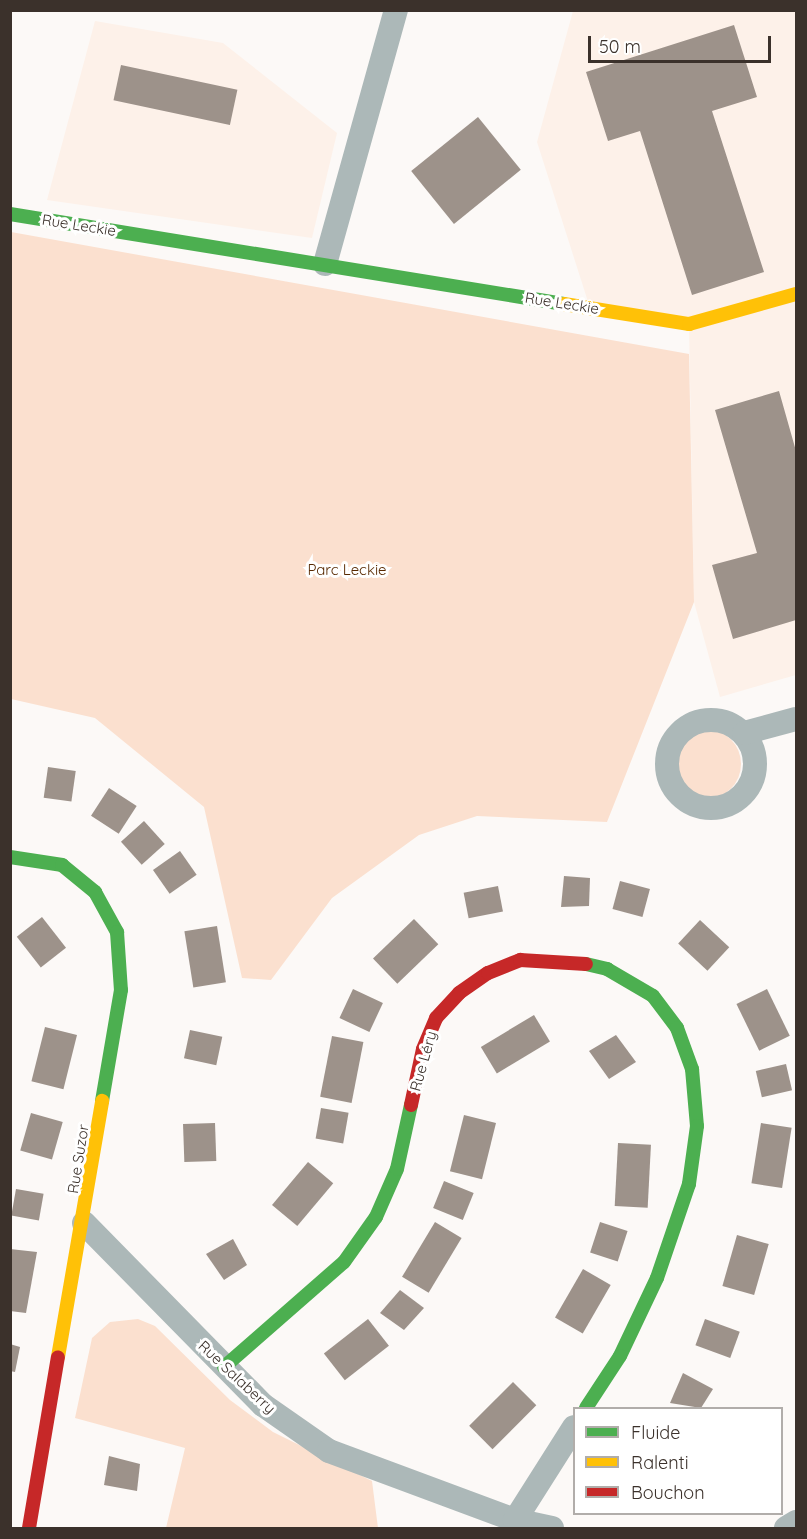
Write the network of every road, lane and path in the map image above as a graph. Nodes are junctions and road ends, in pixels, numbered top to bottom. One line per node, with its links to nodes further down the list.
1 (396, 10): 3 (street)
2 (10, 214): 3 (street, Rue Leckie)
3 (325, 264): 4 (street, Rue Leckie)
4 (796, 294)
5 (796, 719): 6 (street)
6 (744, 734)
7 (10, 857): 8 (street, Rue Suzor)
8 (84, 1223): 9 (street, Rue Salaberry); 14 (street, Rue Suzor)
9 (224, 1367): 10 (street, Rue Léry); 13 (street, Rue Salaberry)
10 (587, 1407)
11 (573, 1429): 13 (street)
12 (796, 1522): 16 (street)
13 (516, 1524): 15 (street, Rue Salaberry)
14 (29, 1528)
15 (552, 1528)
16 (786, 1528)

